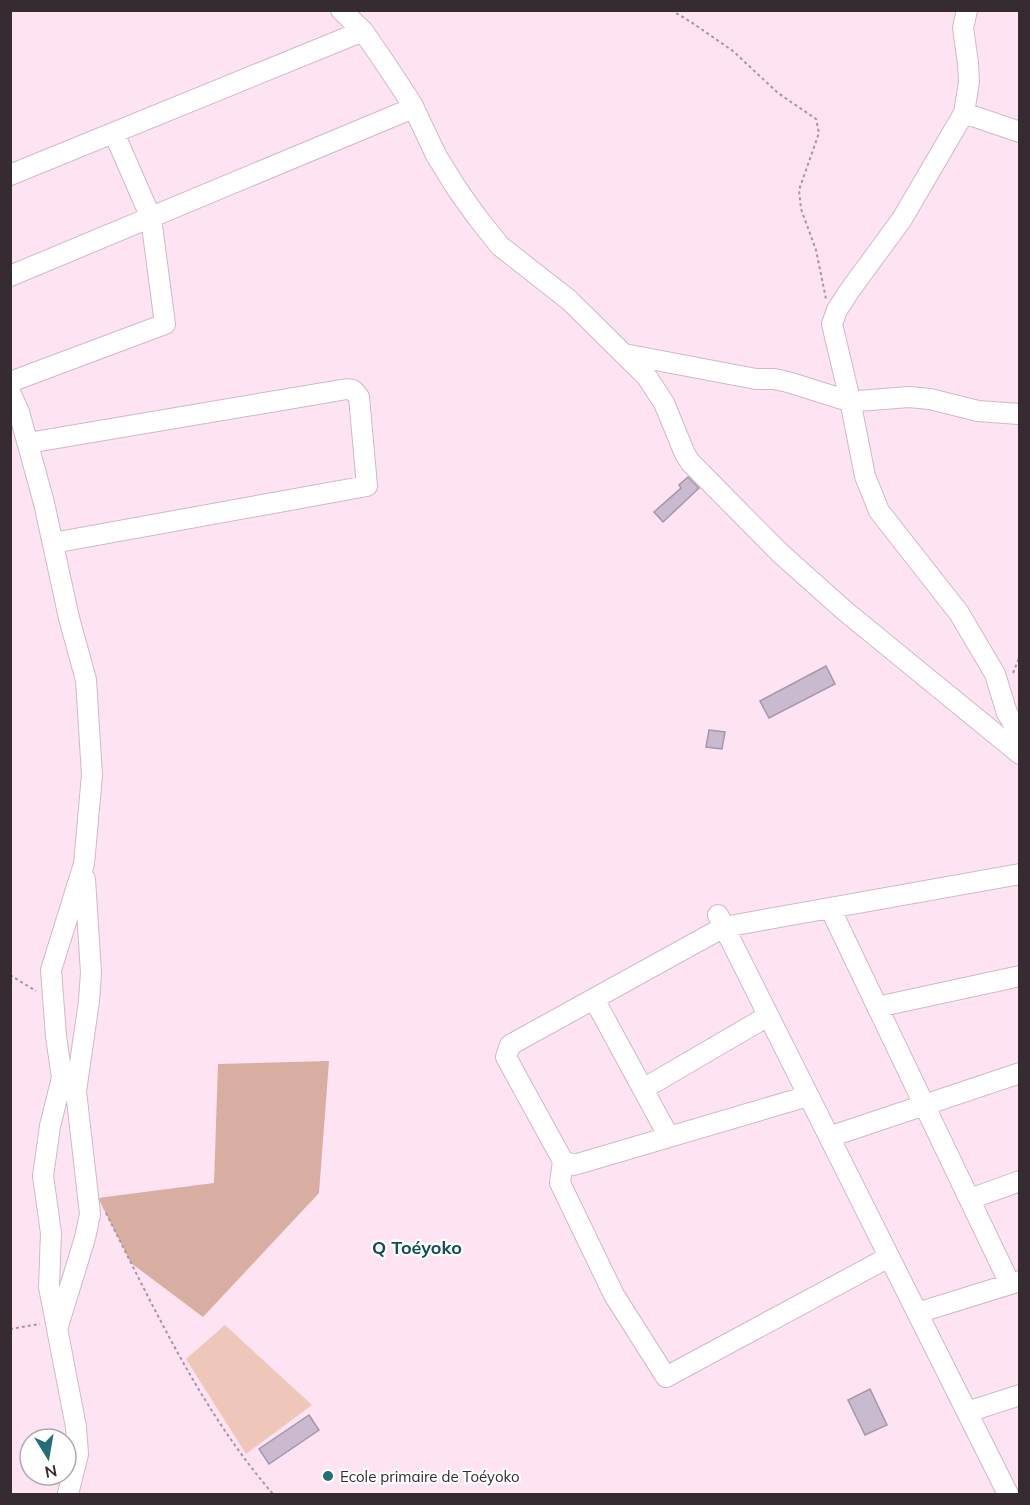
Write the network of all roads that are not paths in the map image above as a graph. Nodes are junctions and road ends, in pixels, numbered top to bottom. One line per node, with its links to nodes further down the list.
1 (341, 10): 3 (street)
2 (967, 10): 5 (street)
3 (363, 31): 4 (street); 7 (street)
4 (413, 108): 9 (street); 11 (street)
5 (964, 113): 6 (street); 14 (street)
6 (1020, 132)
7 (114, 133): 8 (street); 9 (street)
8 (10, 175)
9 (151, 218): 10 (street); 12 (street)
10 (10, 276)
11 (624, 354): 14 (street); 19 (street)
12 (10, 382)
13 (10, 392): 16 (street)
14 (850, 400): 15 (street); 18 (street)
15 (1020, 414)
16 (27, 443): 17 (street); 17 (street)
17 (52, 543): 20 (street)
18 (1020, 735)
19 (1020, 754)
20 (84, 864): 40 (street); 40 (street)
21 (1020, 874): 22 (street)
22 (830, 908): 23 (street); 26 (street)
23 (721, 921): 25 (street); 27 (street)
24 (1020, 976): 26 (street)
25 (594, 999): 29 (street); 34 (street)
26 (877, 1007): 31 (street)
27 (768, 1016): 29 (street); 30 (street)
28 (1020, 1073): 31 (street)
29 (643, 1089): 32 (street)
30 (808, 1096): 32 (street); 33 (street)
31 (924, 1106): 33 (street); 36 (street)
32 (669, 1137): 34 (street)
33 (829, 1137): 37 (street)
34 (563, 1161): 37 (street)
35 (1020, 1180): 36 (street)
36 (969, 1199): 38 (street)
37 (889, 1257): 39 (street)
38 (1015, 1283): 39 (street)
39 (917, 1313): 42 (street)
40 (57, 1328): 43 (street)
41 (1020, 1395): 42 (street)
42 (967, 1412): 44 (street)
43 (68, 1494)
44 (1008, 1494)

